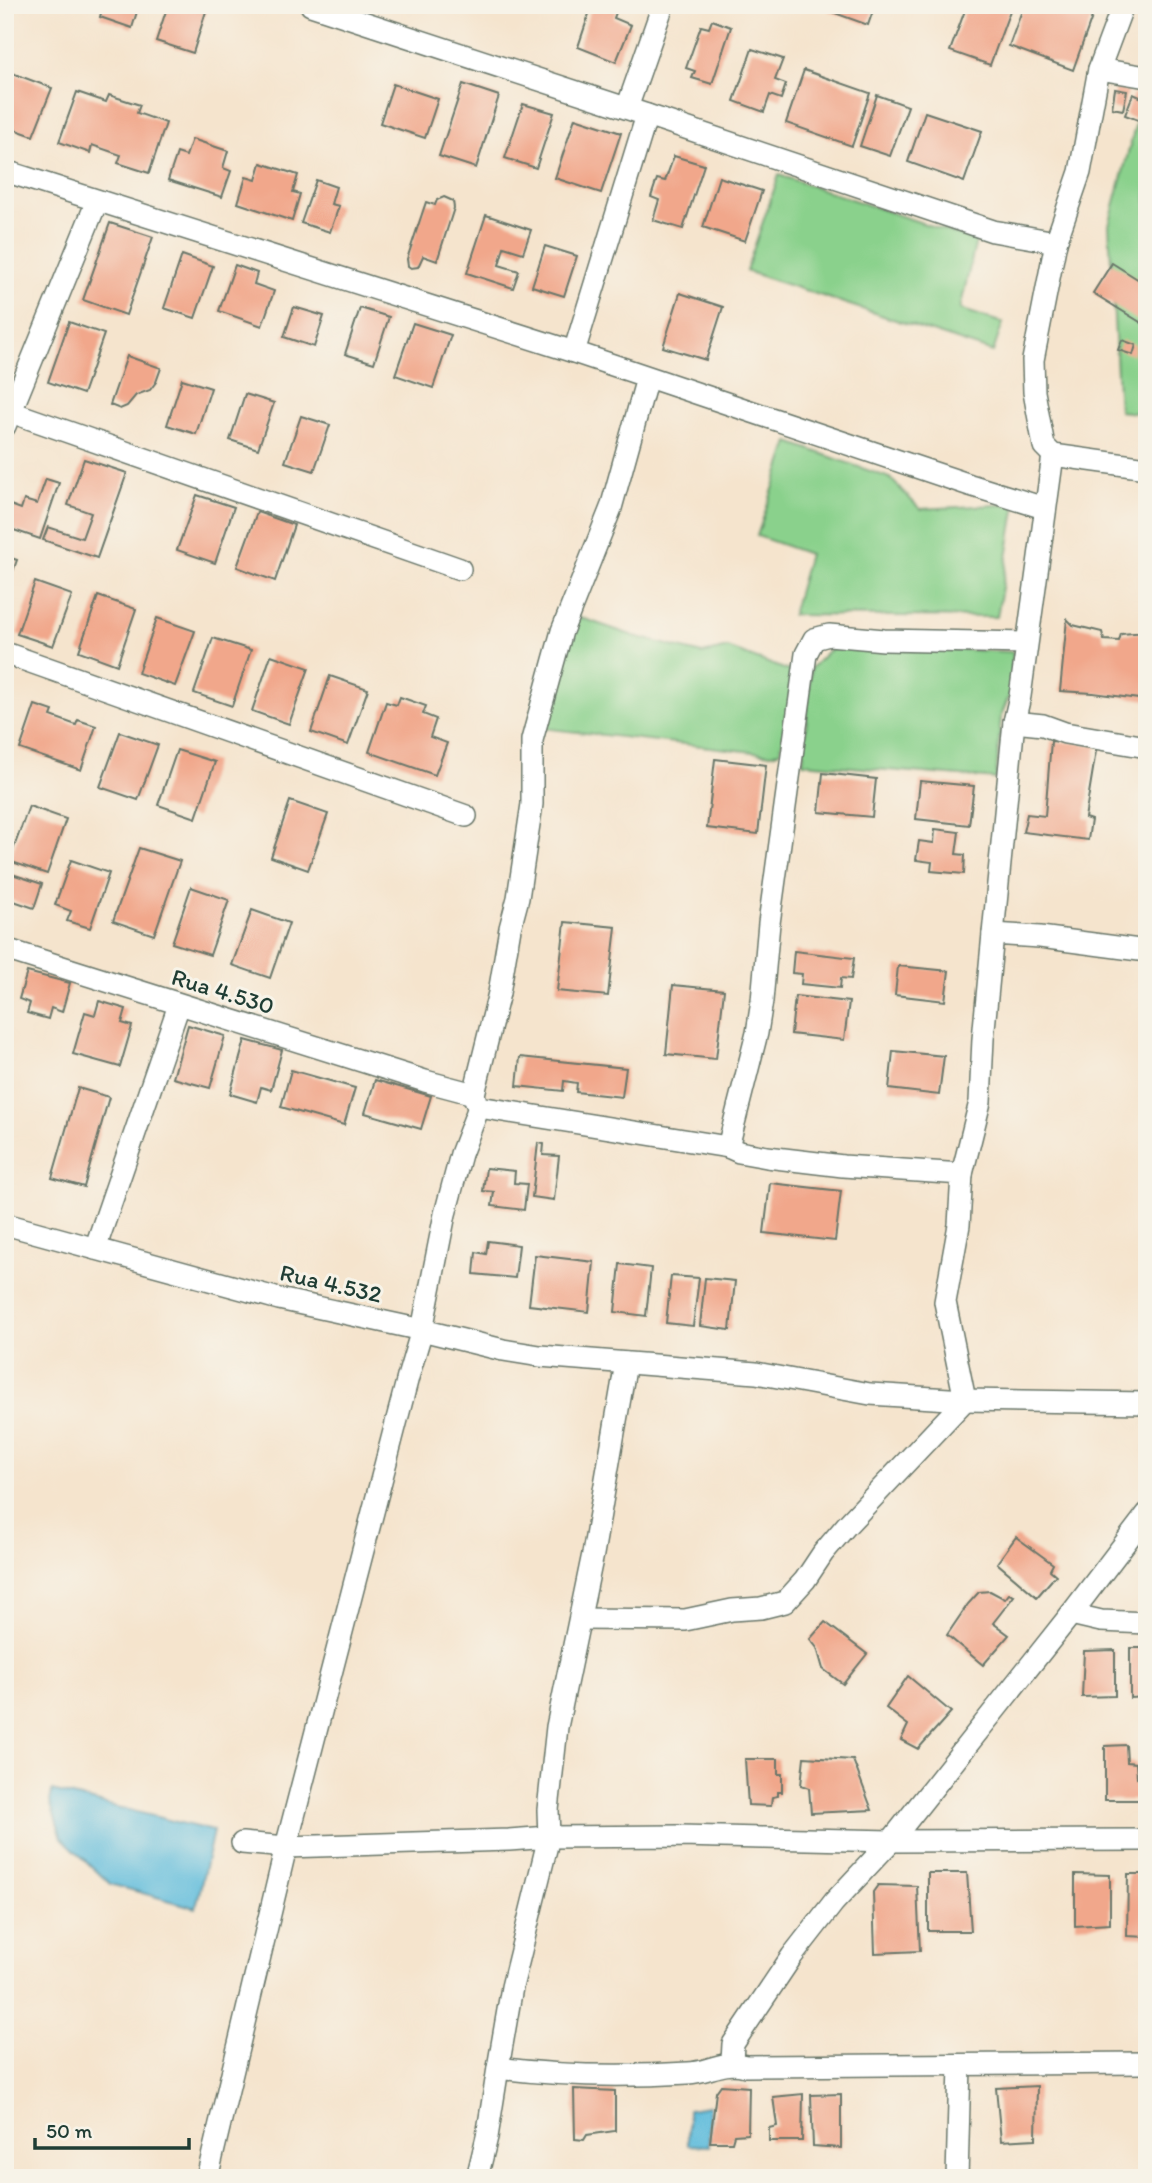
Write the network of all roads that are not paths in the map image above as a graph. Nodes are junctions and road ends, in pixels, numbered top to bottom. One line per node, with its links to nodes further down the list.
1 (311, 5): 6 (street)
2 (663, 5): 6 (street)
3 (1117, 7): 4 (street)
4 (1099, 69): 5 (street); 9 (street)
5 (1147, 77)
6 (637, 112): 9 (street); 10 (street)
7 (5, 171): 8 (street)
8 (97, 201): 10 (street); 12 (street)
9 (1056, 242): 13 (street)
10 (574, 352): 11 (street)
11 (647, 378): 15 (street); 26 (street)
12 (8, 419): 16 (street)
13 (1053, 455): 14 (street); 15 (street)
14 (1147, 468)
15 (1044, 508): 17 (street)
16 (460, 569)
17 (1027, 643): 19 (street); 27 (street)
18 (5, 653): 21 (street)
19 (1014, 722): 20 (street); 22 (street)
20 (1147, 747)
21 (466, 816)
22 (993, 934): 24 (street); 28 (street)
23 (5, 949): 25 (street, Rua 4.530)
24 (1147, 951)
25 (180, 1005): 26 (street, Rua 4.530); 30 (street)
26 (477, 1100): 27 (street, Rua 4.530); 31 (street)
27 (728, 1147): 28 (street, Rua 4.530)
28 (962, 1174): 33 (street)
29 (5, 1224): 30 (street, Rua 4.532)
30 (95, 1249): 31 (street, Rua 4.532)
31 (422, 1330): 32 (street, Rua 4.532); 43 (street)
32 (626, 1363): 33 (street, Rua 4.532); 37 (street)
33 (965, 1400): 34 (street, Rua 4.532); 37 (street)
34 (1147, 1403)
35 (1147, 1514): 36 (street)
36 (1071, 1614): 38 (street); 41 (street)
37 (580, 1619): 39 (street)
38 (1147, 1623)
39 (549, 1837): 41 (street); 43 (street); 47 (street)
40 (1147, 1840): 41 (street)
41 (891, 1841): 44 (street)
42 (242, 1843): 43 (street)
43 (286, 1847): 48 (street)
44 (732, 2062): 46 (street); 47 (street)
45 (1147, 2063): 46 (street)
46 (960, 2064): 50 (street)
47 (498, 2068): 49 (street)
48 (207, 2178)
49 (477, 2178)
50 (957, 2178)

